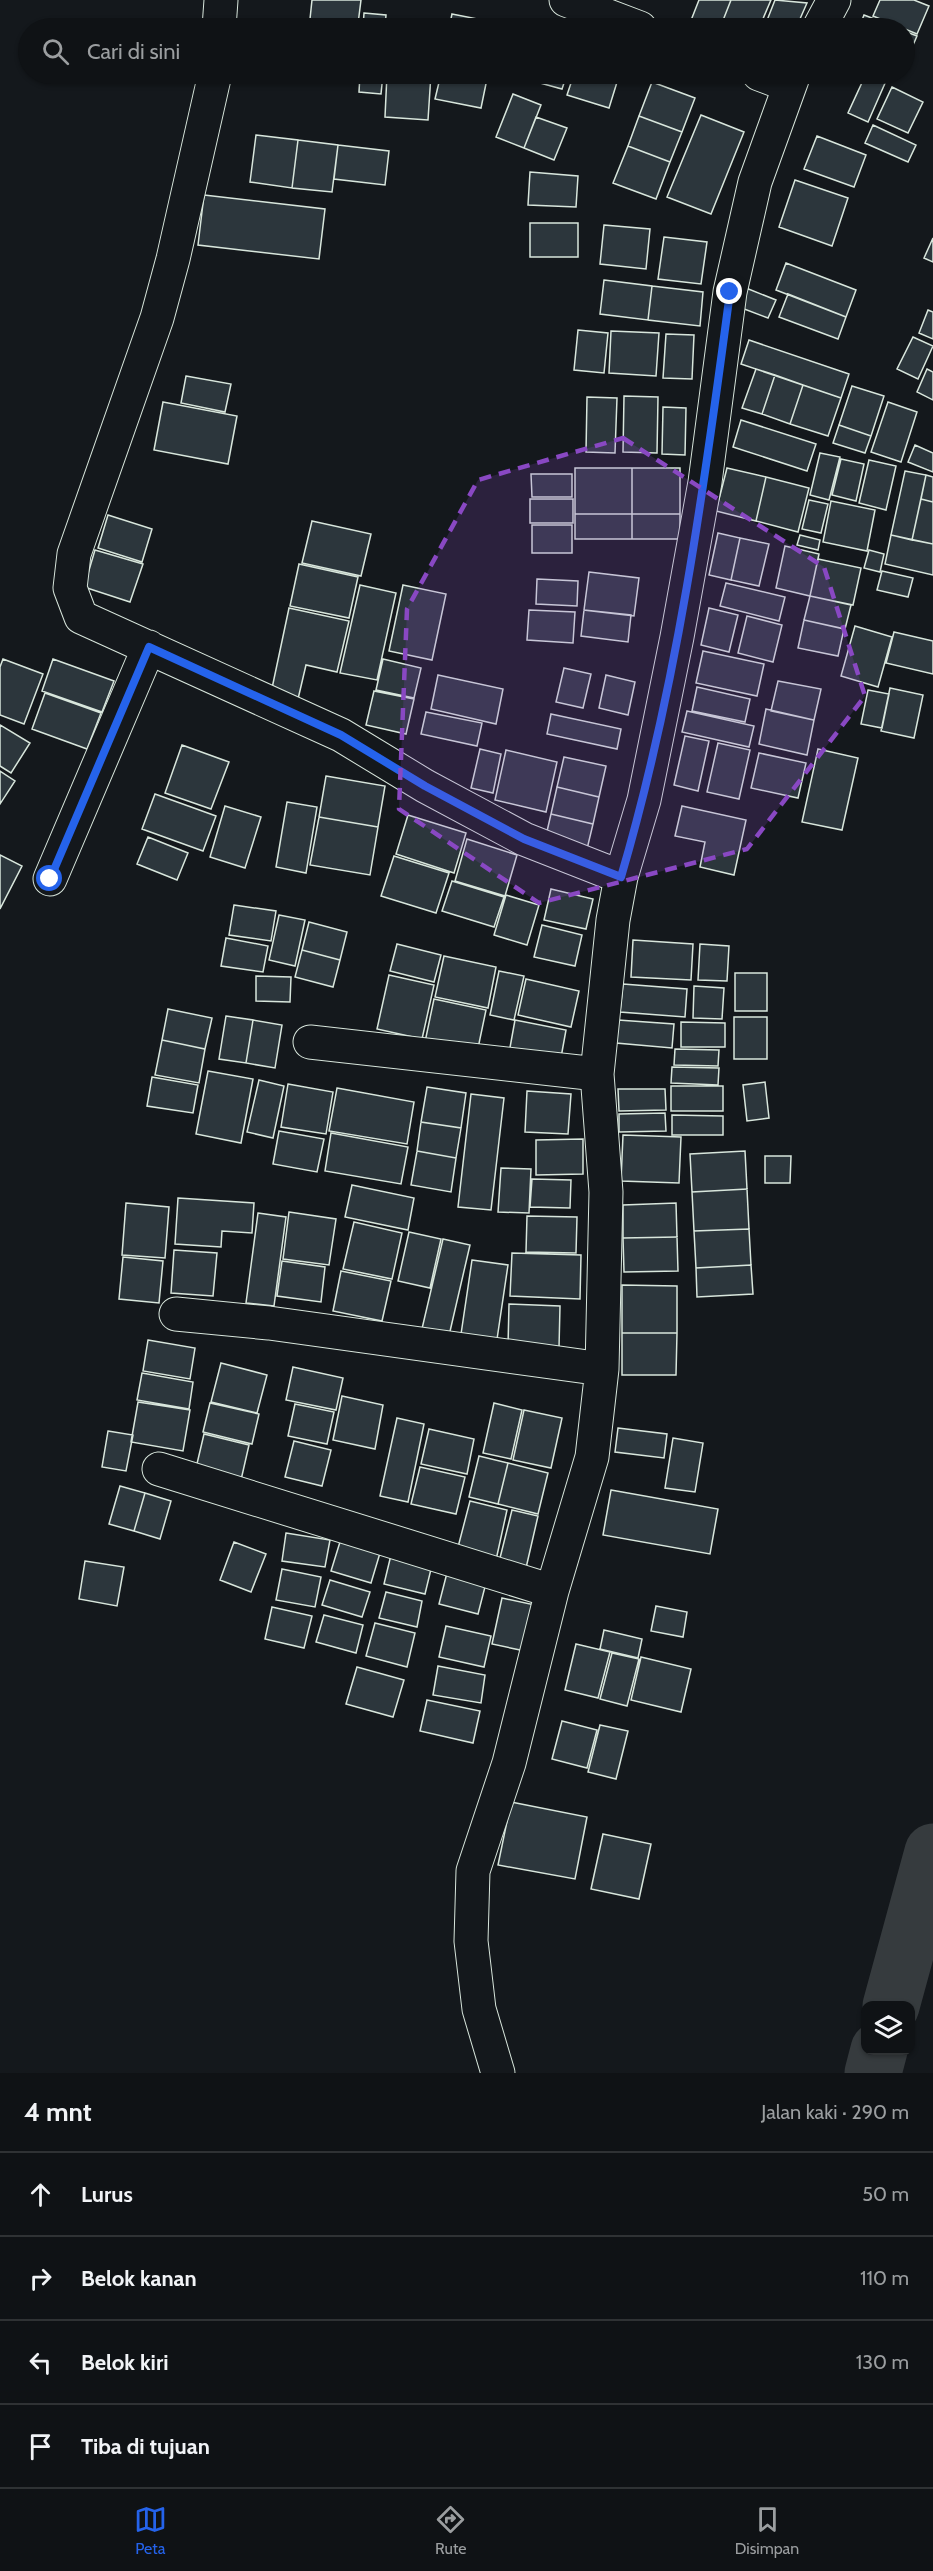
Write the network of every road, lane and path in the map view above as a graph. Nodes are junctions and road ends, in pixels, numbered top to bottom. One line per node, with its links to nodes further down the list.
1 (221, 0): 5 (street)
2 (566, 0): 4 (street)
3 (834, 0): 6 (street)
4 (628, 16)
5 (220, 18)
6 (824, 18)
7 (213, 84): 9 (street)
8 (778, 84): 10 (street)
9 (149, 647): 10 (street); 11 (street)
10 (621, 877): 13 (street)
11 (50, 879)
12 (310, 1042): 13 (street)
13 (597, 1074): 15 (street)
14 (176, 1314): 15 (street)
15 (602, 1369): 17 (street)
16 (159, 1469): 17 (street)
17 (552, 1591): 18 (street)
18 (498, 2073)

